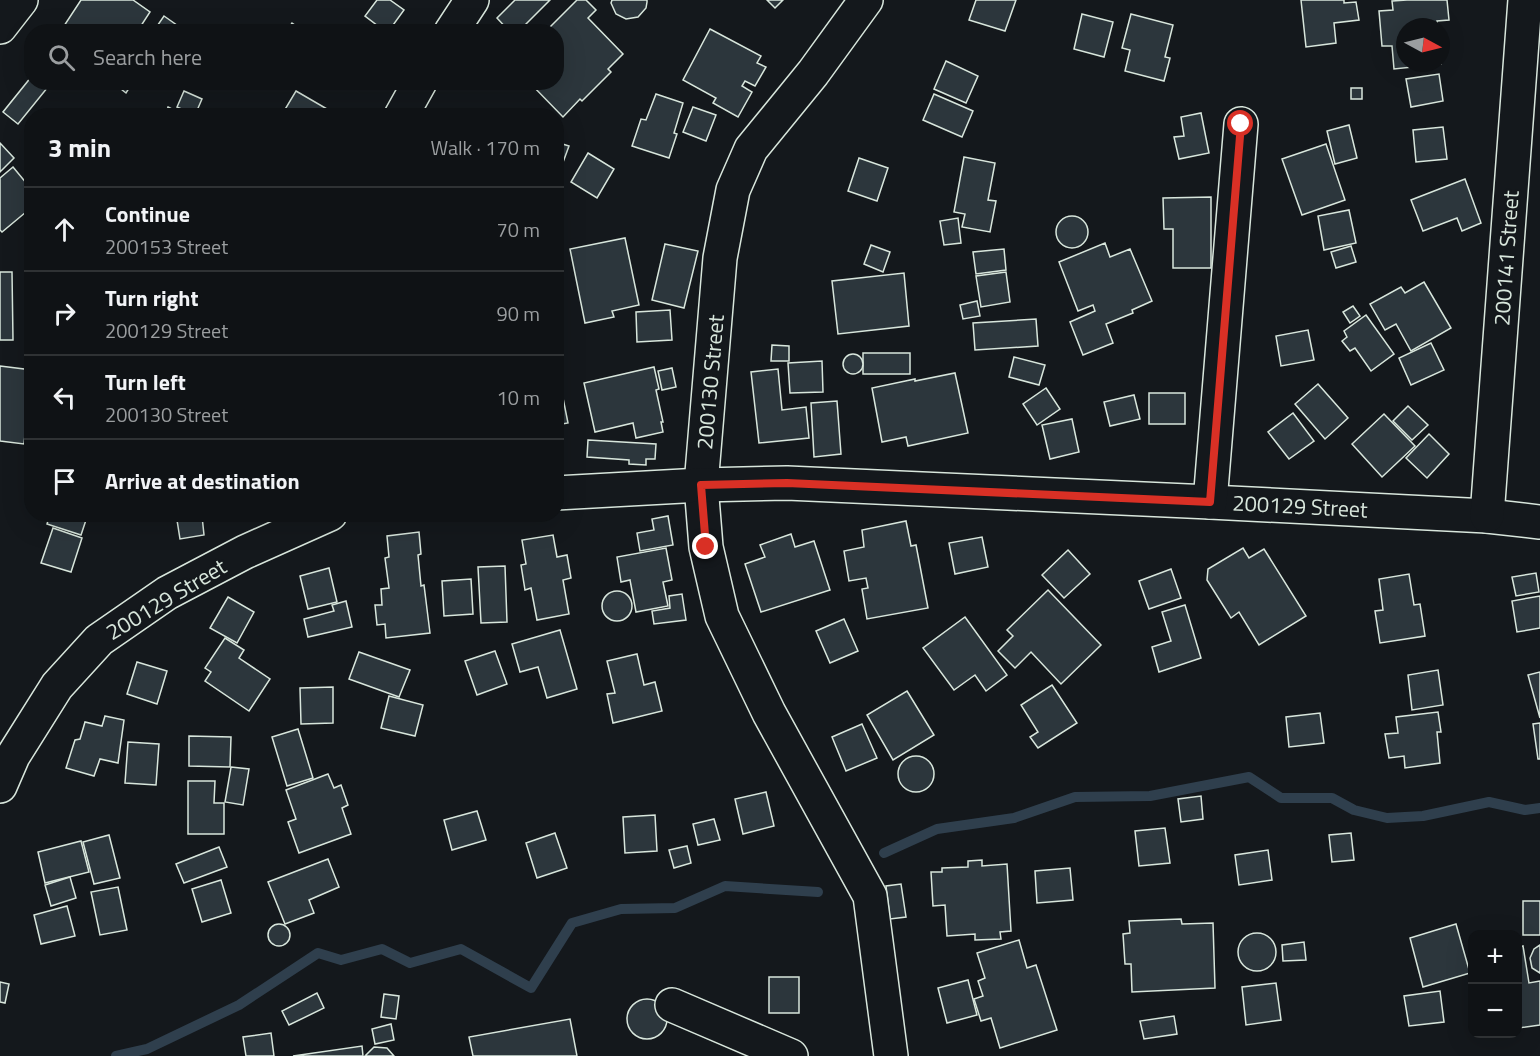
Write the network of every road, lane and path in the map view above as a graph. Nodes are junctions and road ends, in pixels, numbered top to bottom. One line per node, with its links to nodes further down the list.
1 (21, 0): 6 (street)
2 (472, 0): 5 (street)
3 (866, 0): 10 (street, 200130 Street)
4 (1525, 0): 13 (street, 200141 Street)
5 (456, 24)
6 (0, 27)
7 (416, 90): 8 (street)
8 (405, 108)
9 (1241, 124): 12 (street)
10 (701, 485): 11 (street, 200129 Street); 12 (street, 200129 Street); 19 (street, 200130 Street)
11 (564, 492)
12 (1210, 502): 13 (street, 200129 Street)
13 (1487, 516): 15 (street, 200129 Street)
14 (312, 522): 16 (street, 200129 Street)
15 (1540, 522)
16 (0, 786)
17 (672, 1005): 18 (street)
18 (791, 1056)
19 (891, 1056)

